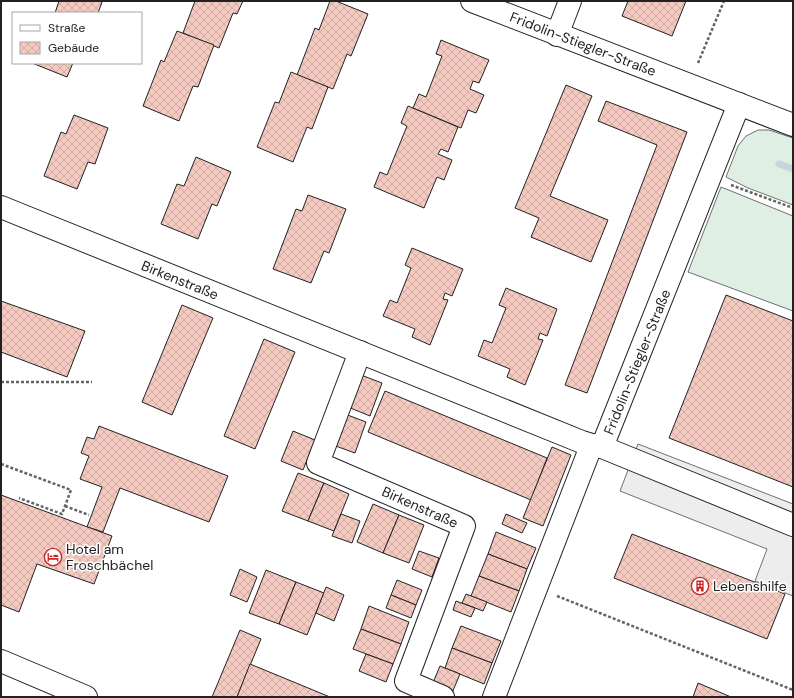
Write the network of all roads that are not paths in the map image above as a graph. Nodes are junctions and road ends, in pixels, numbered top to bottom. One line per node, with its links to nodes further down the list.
1 (472, 1): 3 (street, Fridolin-Stiegler-Straße)
2 (570, 1): 3 (street)
3 (557, 35): 4 (street, Fridolin-Stiegler-Straße)
4 (739, 104): 5 (street, Fridolin-Stiegler-Straße); 8 (street, Fridolin-Stiegler-Straße)
5 (793, 125)
6 (1, 207): 7 (street, Birkenstraße)
7 (360, 352): 8 (street, Birkenstraße); 13 (street, Birkenstraße)
8 (598, 446): 9 (street, Birkenstraße); 14 (street, Fridolin-Stiegler-Straße)
9 (793, 525)
10 (1, 661): 11 (street)
11 (60, 692): 12 (street)
12 (86, 697)
13 (443, 697)
14 (494, 697)

